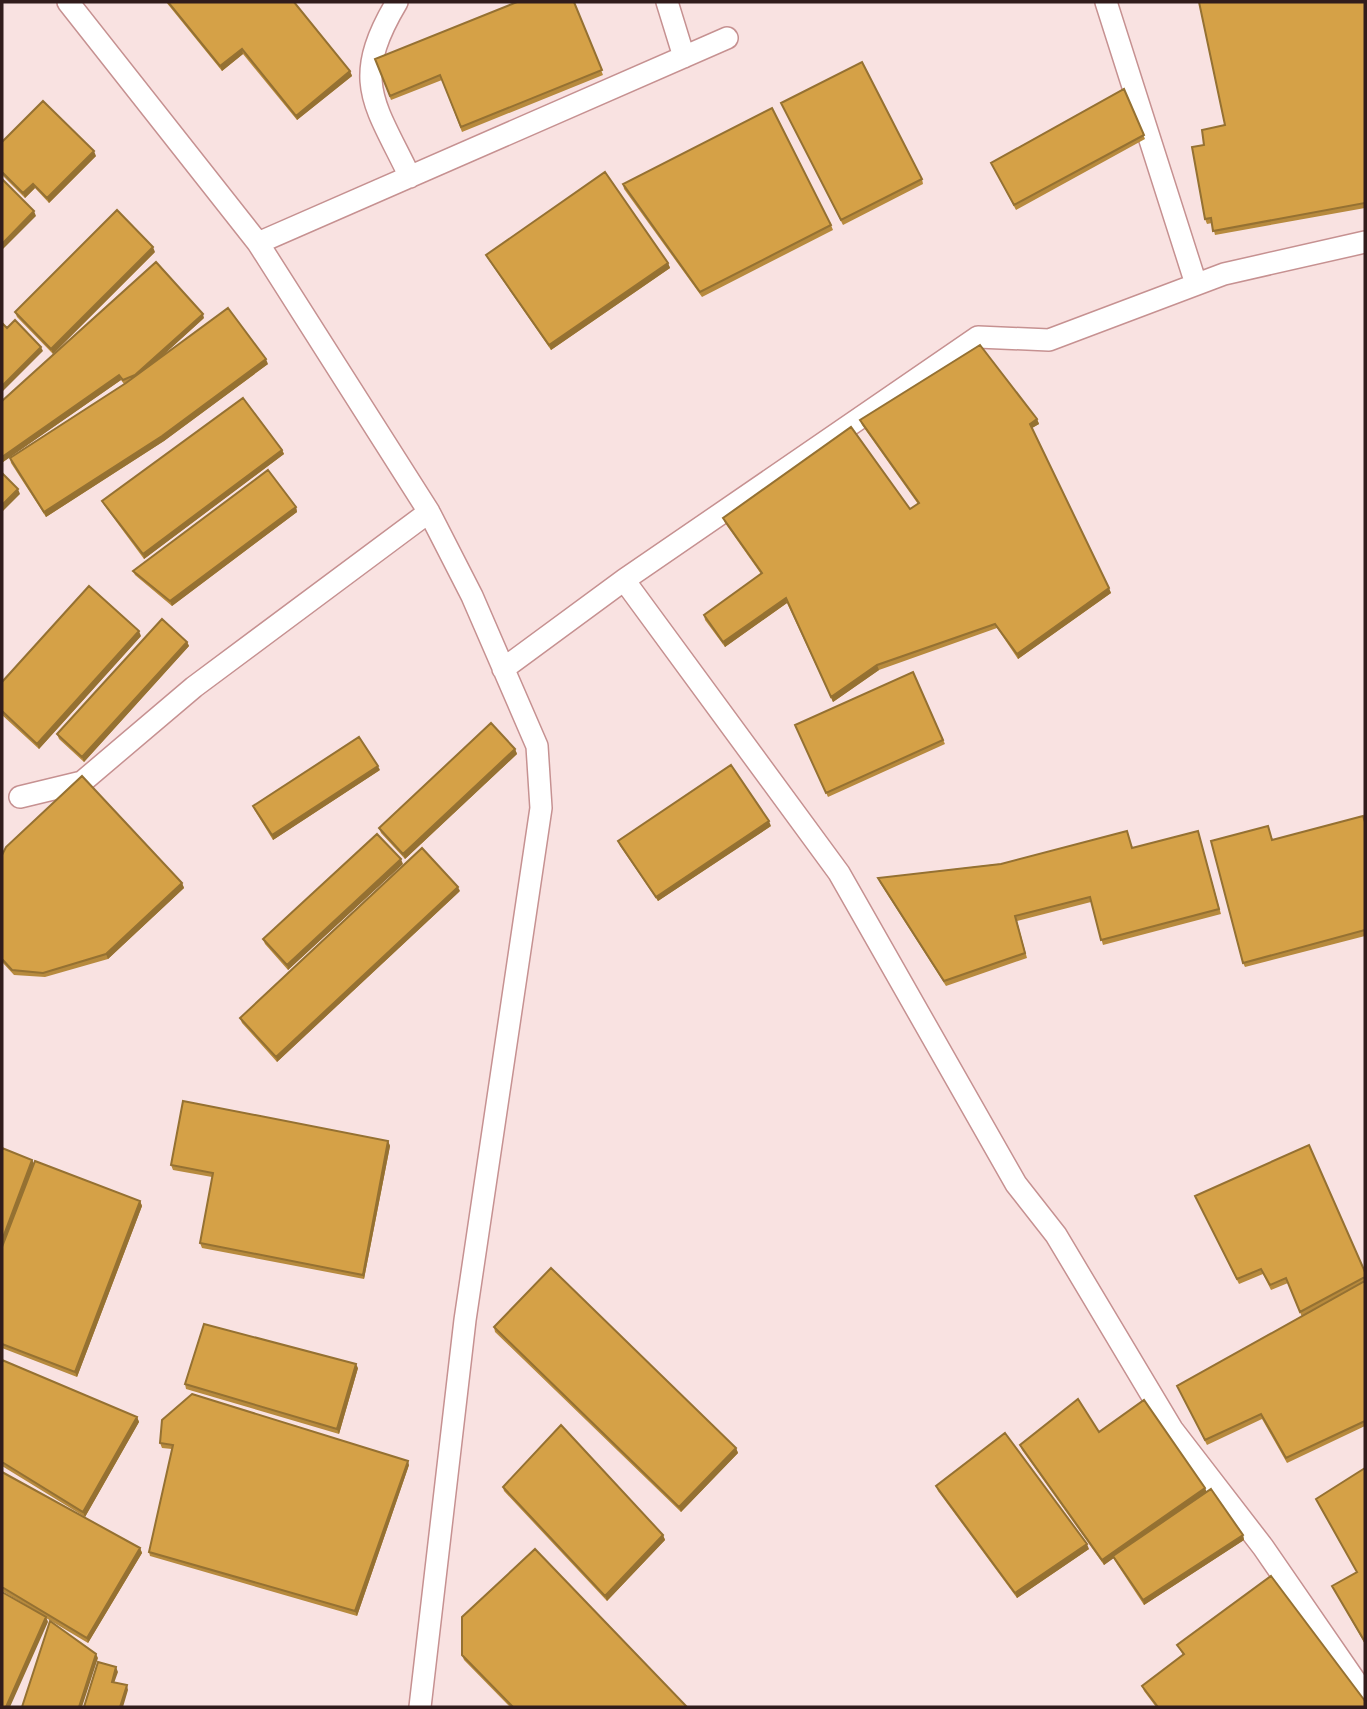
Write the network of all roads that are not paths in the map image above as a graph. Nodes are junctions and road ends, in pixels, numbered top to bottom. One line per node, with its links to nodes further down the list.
1 (68, 2): 9 (street)
2 (397, 2): 7 (street)
3 (667, 2): 6 (street)
4 (1106, 2): 10 (street)
5 (727, 38): 6 (street)
6 (684, 57): 7 (street)
7 (410, 177): 9 (street)
8 (1365, 242): 10 (street)
9 (258, 243): 11 (street)
10 (1196, 284): 12 (street)
11 (429, 512): 13 (street); 14 (street)
12 (624, 580): 13 (street); 15 (street)
13 (503, 669): 16 (street)
14 (20, 797)
15 (1365, 1695)
16 (420, 1707)

